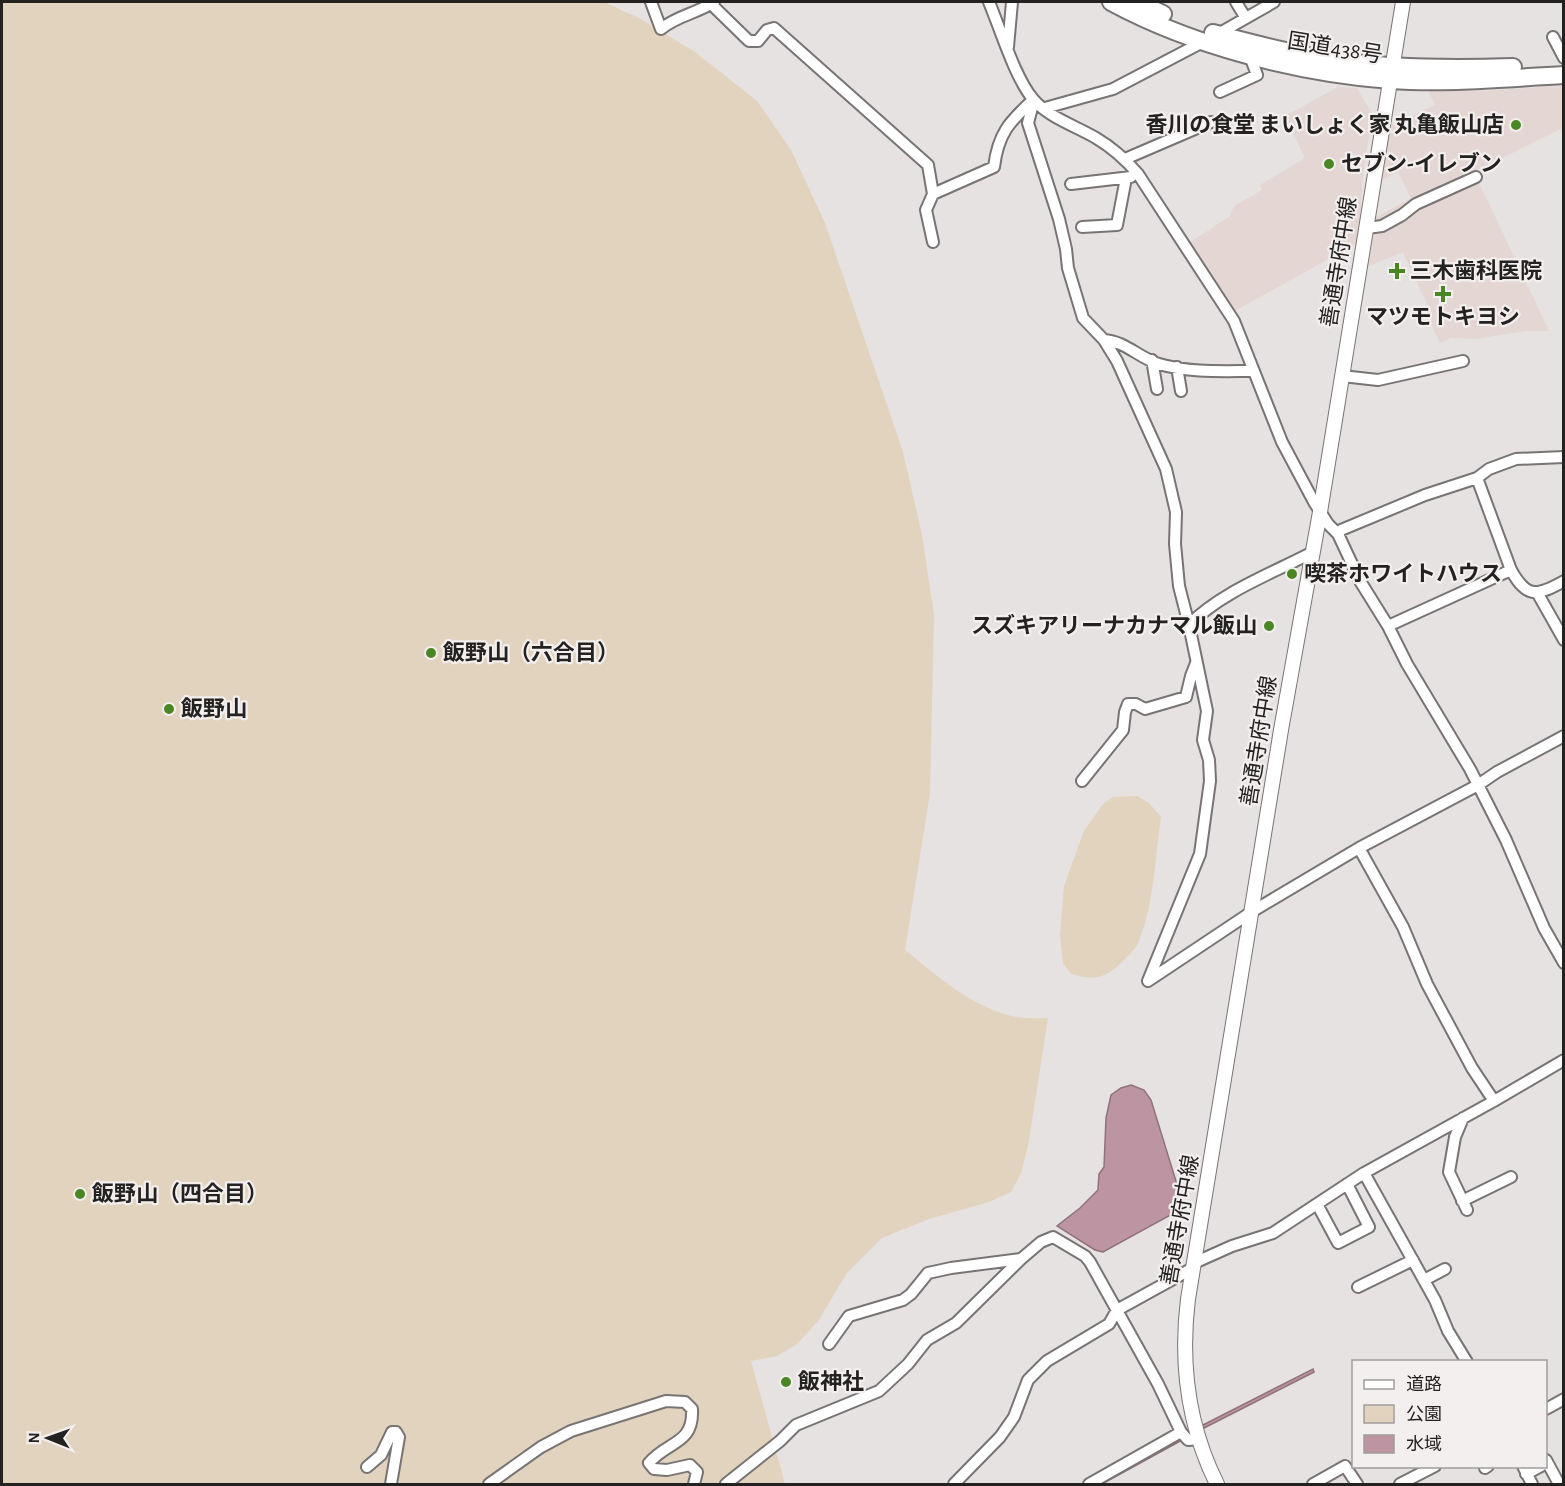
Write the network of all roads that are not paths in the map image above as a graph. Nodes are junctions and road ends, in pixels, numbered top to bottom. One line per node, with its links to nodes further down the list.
1 (651, 2): 9 (street)
2 (989, 2): 13 (street)
3 (1012, 2): 13 (street)
4 (1111, 2): 12 (highway, 国道438号)
5 (1137, 2): 12 (highway, 国道438号)
6 (1236, 2): 10 (street)
7 (1274, 2): 10 (street)
8 (1403, 2): 17 (main road, 善通寺府中線)
9 (712, 3): 28 (street)
10 (1245, 17): 12 (street)
11 (1553, 37): 15 (street)
12 (1212, 38): 14 (highway, 国道438号); 17 (highway, 国道438号); 21 (street)
13 (1008, 47): 20 (street)
14 (1250, 56): 17 (highway, 国道438号); 19 (street)
15 (1563, 58)
16 (1563, 65): 17 (highway, 国道438号)
17 (1392, 72): 18 (highway, 国道438号); 30 (main road, 善通寺府中線)
18 (1563, 75)
19 (1220, 92)
20 (1034, 100): 21 (street); 28 (street); 32 (street)
21 (1045, 108): 23 (street)
22 (1211, 122): 23 (street)
23 (1125, 159): 24 (street)
24 (1140, 176): 26 (street); 36 (street)
25 (1476, 177): 30 (street)
26 (1126, 178): 27 (street); 29 (street)
27 (1071, 184)
28 (933, 194): 31 (street)
29 (1082, 227)
30 (1366, 228): 37 (main road, 善通寺府中線)
31 (933, 242)
32 (1104, 340): 33 (street); 48 (street)
33 (1152, 360): 35 (street); 38 (street)
34 (1463, 362): 37 (street)
35 (1177, 367): 36 (street); 39 (street)
36 (1254, 371): 42 (street)
37 (1342, 376): 42 (main road, 善通寺府中線)
38 (1157, 389)
39 (1181, 391)
40 (1563, 457): 41 (street)
41 (1477, 478): 43 (street); 45 (street)
42 (1320, 512): 43 (street); 44 (main road, 善通寺府中線)
43 (1338, 534): 49 (street)
44 (1313, 552): 48 (street); 56 (main road, 善通寺府中線)
45 (1511, 570): 47 (street); 49 (street)
46 (1563, 581): 47 (street)
47 (1538, 594): 50 (street)
48 (1189, 625): 51 (street)
49 (1389, 626): 54 (street)
50 (1563, 640)
51 (1196, 662): 53 (street); 56 (street)
52 (1563, 736): 54 (street)
53 (1082, 781)
54 (1478, 785): 55 (street); 57 (street)
55 (1359, 848): 56 (street); 59 (street)
56 (1253, 911): 67 (main road, 善通寺府中線)
57 (1563, 963)
58 (1563, 1060): 59 (street)
59 (1494, 1101): 60 (street)
60 (1464, 1118): 61 (street); 62 (street)
61 (1364, 1173): 63 (street); 66 (street)
62 (1511, 1177)
63 (1347, 1184): 64 (street); 64 (street)
64 (1317, 1204): 67 (street)
65 (1021, 1259): 71 (street); 72 (street); 86 (street)
66 (1413, 1260): 69 (street); 70 (street)
67 (1194, 1265): 71 (street); 77 (main road, 善通寺府中線)
68 (1445, 1269): 69 (street)
69 (1424, 1280): 73 (street)
70 (1358, 1287)
71 (1117, 1310): 76 (street); 87 (street)
72 (829, 1344)
73 (1461, 1360)
74 (1563, 1399): 75 (street)
75 (1547, 1408)
76 (1181, 1432): 77 (street); 88 (street)
77 (1198, 1439): 89 (main road, 善通寺府中線)
78 (1547, 1466): 82 (street)
79 (367, 1467): 83 (street)
80 (1433, 1468): 92 (street)
81 (1524, 1470): 93 (street)
82 (1559, 1484)
83 (391, 1485)
84 (489, 1485): 85 (street)
85 (694, 1485)
86 (726, 1485)
87 (954, 1485)
88 (1089, 1485)
89 (1217, 1485)
90 (1313, 1485): 91 (street)
91 (1357, 1485)
92 (1400, 1485)
93 (1532, 1485)

